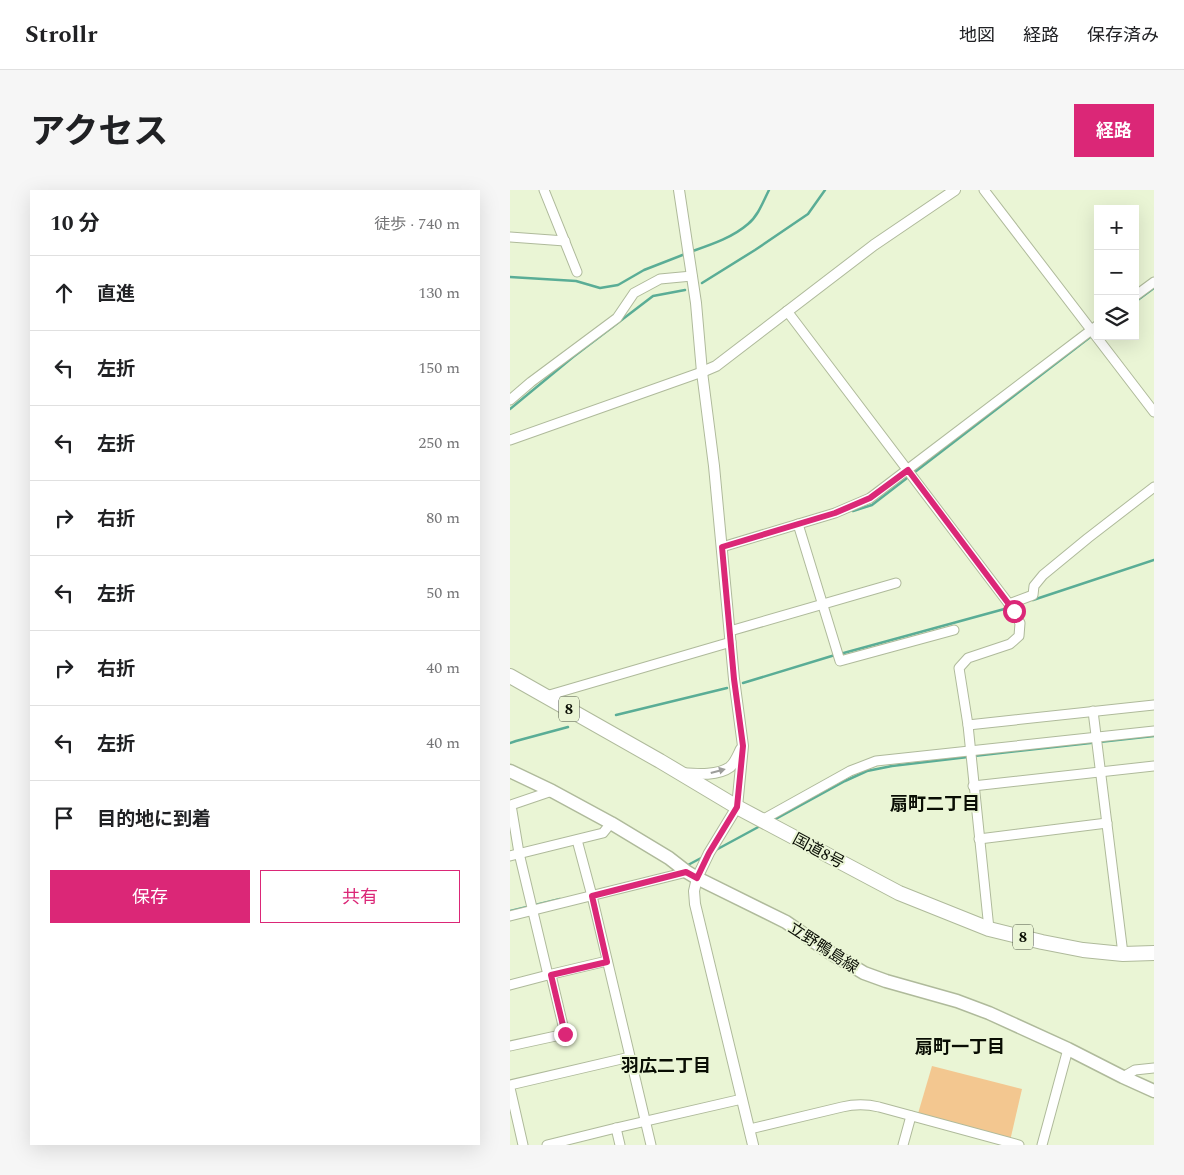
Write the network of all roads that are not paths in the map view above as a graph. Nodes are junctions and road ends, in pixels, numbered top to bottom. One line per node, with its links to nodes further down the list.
1 (544, 190): 6 (street)
2 (679, 190): 8 (street)
3 (955, 190): 11 (street)
4 (984, 190): 12 (street)
5 (510, 237): 6 (street)
6 (565, 241): 7 (street)
7 (577, 272)
8 (692, 276): 15 (street); 16 (street)
9 (1154, 282): 10 (street)
10 (1136, 295)
11 (787, 311): 15 (street); 19 (street)
12 (1094, 330)
13 (1094, 332): 19 (street)
14 (1102, 340): 17 (street)
15 (702, 372): 18 (street); 22 (street)
16 (510, 400)
17 (1154, 412)
18 (510, 440)
19 (910, 473): 21 (street); 25 (street)
20 (1154, 487): 25 (street)
21 (798, 524): 22 (street); 24 (street)
22 (722, 547): 27 (street)
23 (896, 583): 24 (street)
24 (823, 604): 26 (street); 27 (street)
25 (1012, 607): 32 (street)
26 (954, 630)
27 (730, 637): 29 (street); 35 (street)
28 (510, 676): 29 (highway, 国道8号 / 8)
29 (546, 696): 40 (highway, 国道8号 / 8)
30 (1154, 705): 31 (street)
31 (1093, 711): 32 (street); 34 (street)
32 (968, 725): 36 (street)
33 (1154, 731): 34 (street)
34 (1096, 737): 36 (street); 39 (street)
35 (743, 746): 40 (street, one-way to 35); 43 (street)
36 (970, 751): 41 (street); 44 (street)
37 (1154, 766): 39 (street)
38 (510, 771): 42 (main road, 立野鴨島線)
39 (1101, 772): 41 (street); 46 (street)
40 (681, 773): 43 (highway, 国道8号 / 8)
41 (973, 786): 47 (street)
42 (552, 792): 45 (main road, 立野鴨島線); 49 (street)
43 (737, 807): 44 (highway, 国道8号 / 8); 50 (street)
44 (762, 820): 54 (highway, 国道8号 / 8)
45 (611, 823): 48 (street); 50 (main road, 立野鴨島線)
46 (1107, 823): 47 (street); 56 (street)
47 (979, 839): 54 (street)
48 (577, 840): 49 (street); 51 (street)
49 (515, 855): 52 (street)
50 (692, 875): 51 (street); 61 (main road, 立野鴨島線); 67 (street)
51 (591, 892): 52 (street); 57 (street)
52 (532, 906): 53 (street); 58 (street)
53 (510, 916)
54 (989, 929): 56 (highway, 国道8号 / 8)
55 (1154, 953): 56 (highway, 国道8号 / 8)
56 (1123, 954)
57 (607, 962): 58 (street); 62 (street)
58 (550, 975): 59 (street); 60 (street)
59 (510, 984)
60 (510, 1046)
61 (1068, 1049): 64 (main road, 立野鴨島線); 79 (street)
62 (630, 1057): 65 (street); 69 (street)
63 (1154, 1068): 64 (street)
64 (1123, 1077): 66 (main road, 立野鴨島線)
65 (510, 1086): 72 (street)
66 (1154, 1091)
67 (742, 1099): 69 (street); 71 (street)
68 (911, 1116): 71 (street); 77 (street); 78 (street)
69 (645, 1122): 70 (street); 75 (street)
70 (616, 1128): 73 (street); 74 (street)
71 (750, 1129): 76 (street)
72 (523, 1145)
73 (547, 1145)
74 (620, 1145)
75 (651, 1145)
76 (753, 1145)
77 (904, 1145)
78 (1019, 1145)
79 (1042, 1145)

